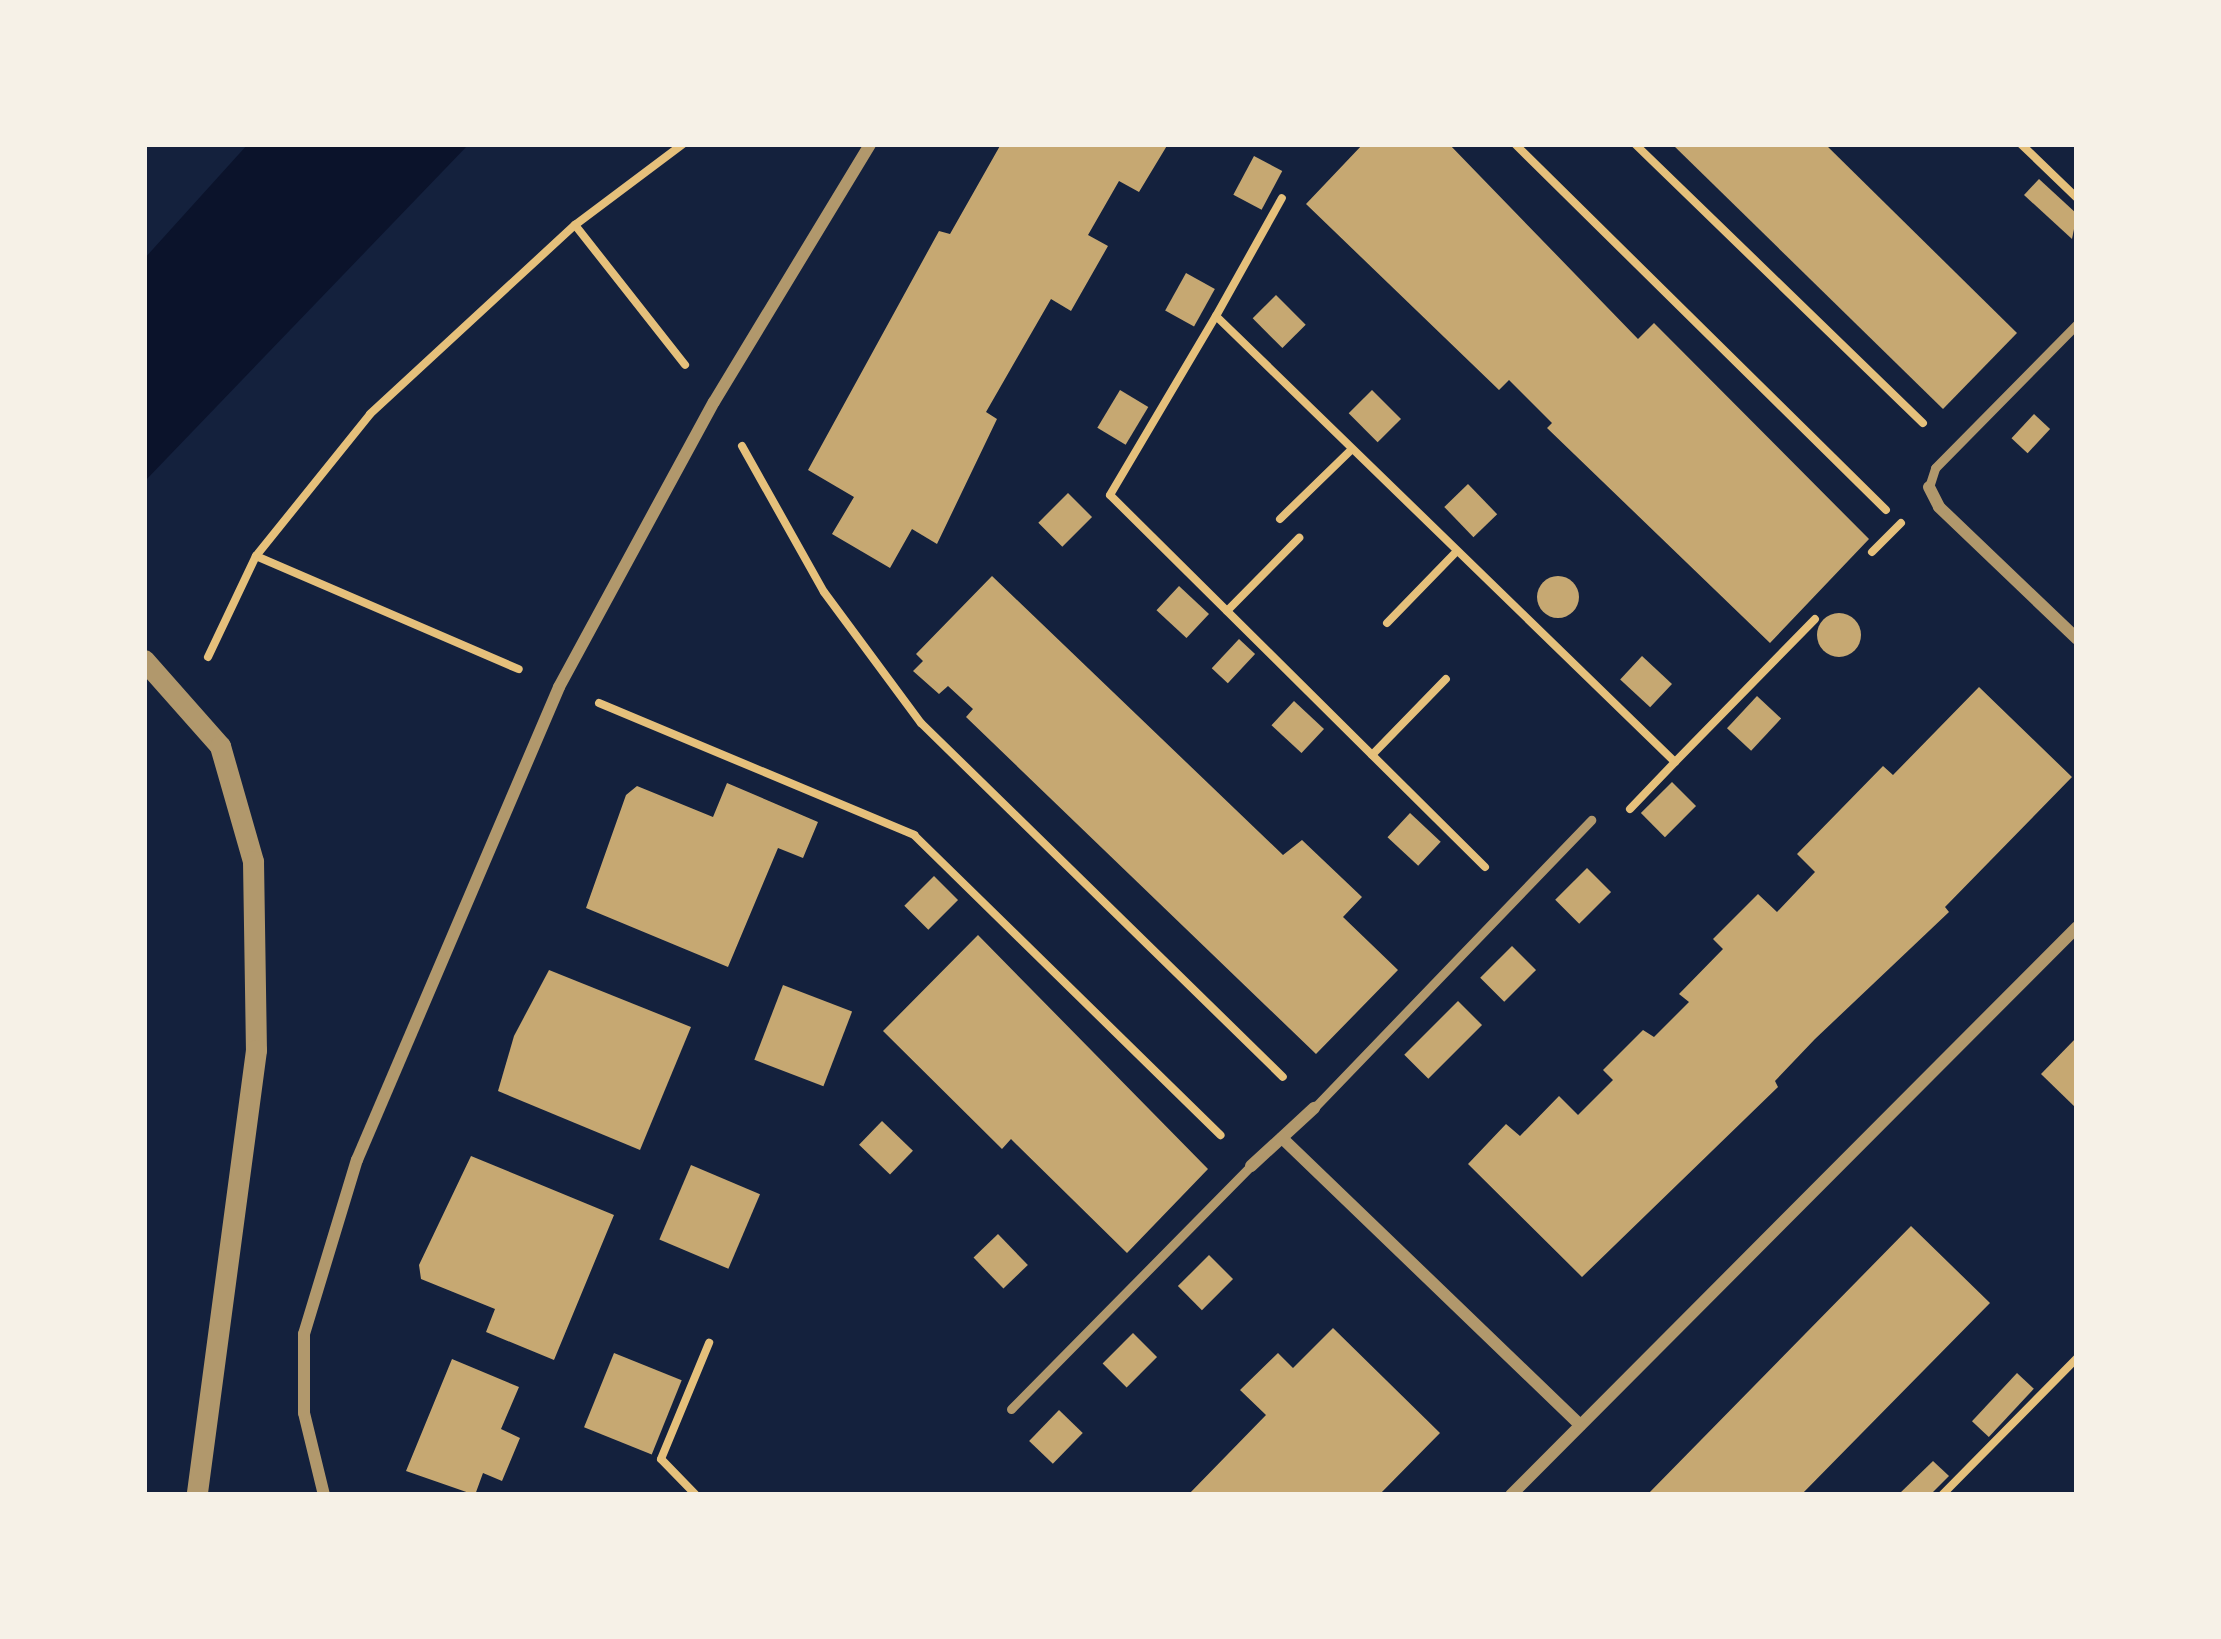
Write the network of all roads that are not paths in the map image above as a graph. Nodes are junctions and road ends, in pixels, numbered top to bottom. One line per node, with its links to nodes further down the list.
1 (870, 144): 14 (street)
2 (2077, 325): 3 (lane)
3 (1929, 487): 4 (street)
4 (2077, 639)
5 (144, 661): 13 (street)
6 (1591, 820): 8 (lane)
7 (2077, 927): 12 (street)
8 (1314, 1108): 9 (street)
9 (1282, 1138): 10 (street); 12 (street)
10 (1251, 1166): 11 (lane)
11 (1011, 1409)
12 (1580, 1426): 15 (street)
13 (197, 1495)
14 (324, 1495)
15 (1511, 1495)

